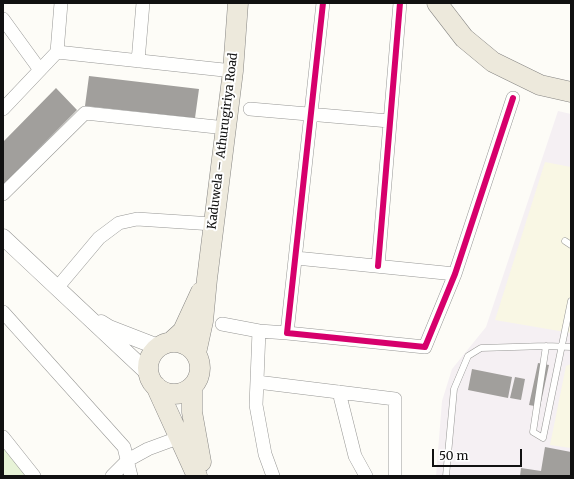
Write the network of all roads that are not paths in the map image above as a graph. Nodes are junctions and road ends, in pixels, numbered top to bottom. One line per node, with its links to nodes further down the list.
1 (61, 3): 8 (street)
2 (143, 3): 9 (street)
3 (238, 3): 11 (main road, Kaduwela – Athurugiriya Road)
4 (323, 3): 16 (street)
5 (400, 3): 17 (street)
6 (437, 3): 12 (main road)
7 (3, 18): 10 (street)
8 (57, 52): 9 (street); 10 (street)
9 (138, 60): 11 (street)
10 (40, 70): 14 (street)
11 (233, 71): 18 (main road, Kaduwela – Athurugiriya Road)
12 (571, 92)
13 (513, 98): 26 (street)
14 (3, 109)
15 (250, 109): 16 (street)
16 (312, 115): 17 (street); 24 (street)
17 (389, 121): 25 (street)
18 (226, 128): 19 (street); 20 (main road, Kaduwela – Athurugiriya Road)
19 (3, 194)
20 (214, 224): 27 (main road, Kaduwela – Athurugiriya Road); 28 (street)
21 (3, 237): 28 (street)
22 (565, 241): 23 (lane)
23 (571, 245)
24 (296, 258): 25 (street); 34 (street)
25 (378, 266): 26 (street)
26 (455, 274): 34 (street)
27 (207, 279): 35 (main road, Kaduwela – Athurugiriya Road); 39 (main road, Kaduwela – Athurugiriya Road)
28 (57, 288): 31 (street)
29 (571, 301): 37 (lane)
30 (3, 312): 46 (street)
31 (86, 314): 35 (street); 40 (street)
32 (222, 324): 33 (street)
33 (259, 331): 34 (street); 41 (street)
34 (287, 333)
35 (165, 345): 39 (main road); 40 (main road)
36 (546, 346): 37 (lane); 37 (lane); 55 (lane)
37 (563, 346): 38 (lane)
38 (571, 347)
39 (196, 353): 42 (main road)
40 (152, 380): 42 (main road); 44 (main road)
41 (257, 382): 43 (street); 52 (street)
42 (192, 387): 44 (main road)
43 (339, 392): 53 (street); 54 (street)
44 (187, 434): 46 (street); 50 (main road); 51 (main road)
45 (3, 438): 47 (street)
46 (128, 460): 48 (street); 49 (street)
47 (34, 476)
48 (112, 476)
49 (131, 476)
50 (197, 476)
51 (204, 476)
52 (273, 476)
53 (366, 476)
54 (395, 476)
55 (446, 476)

